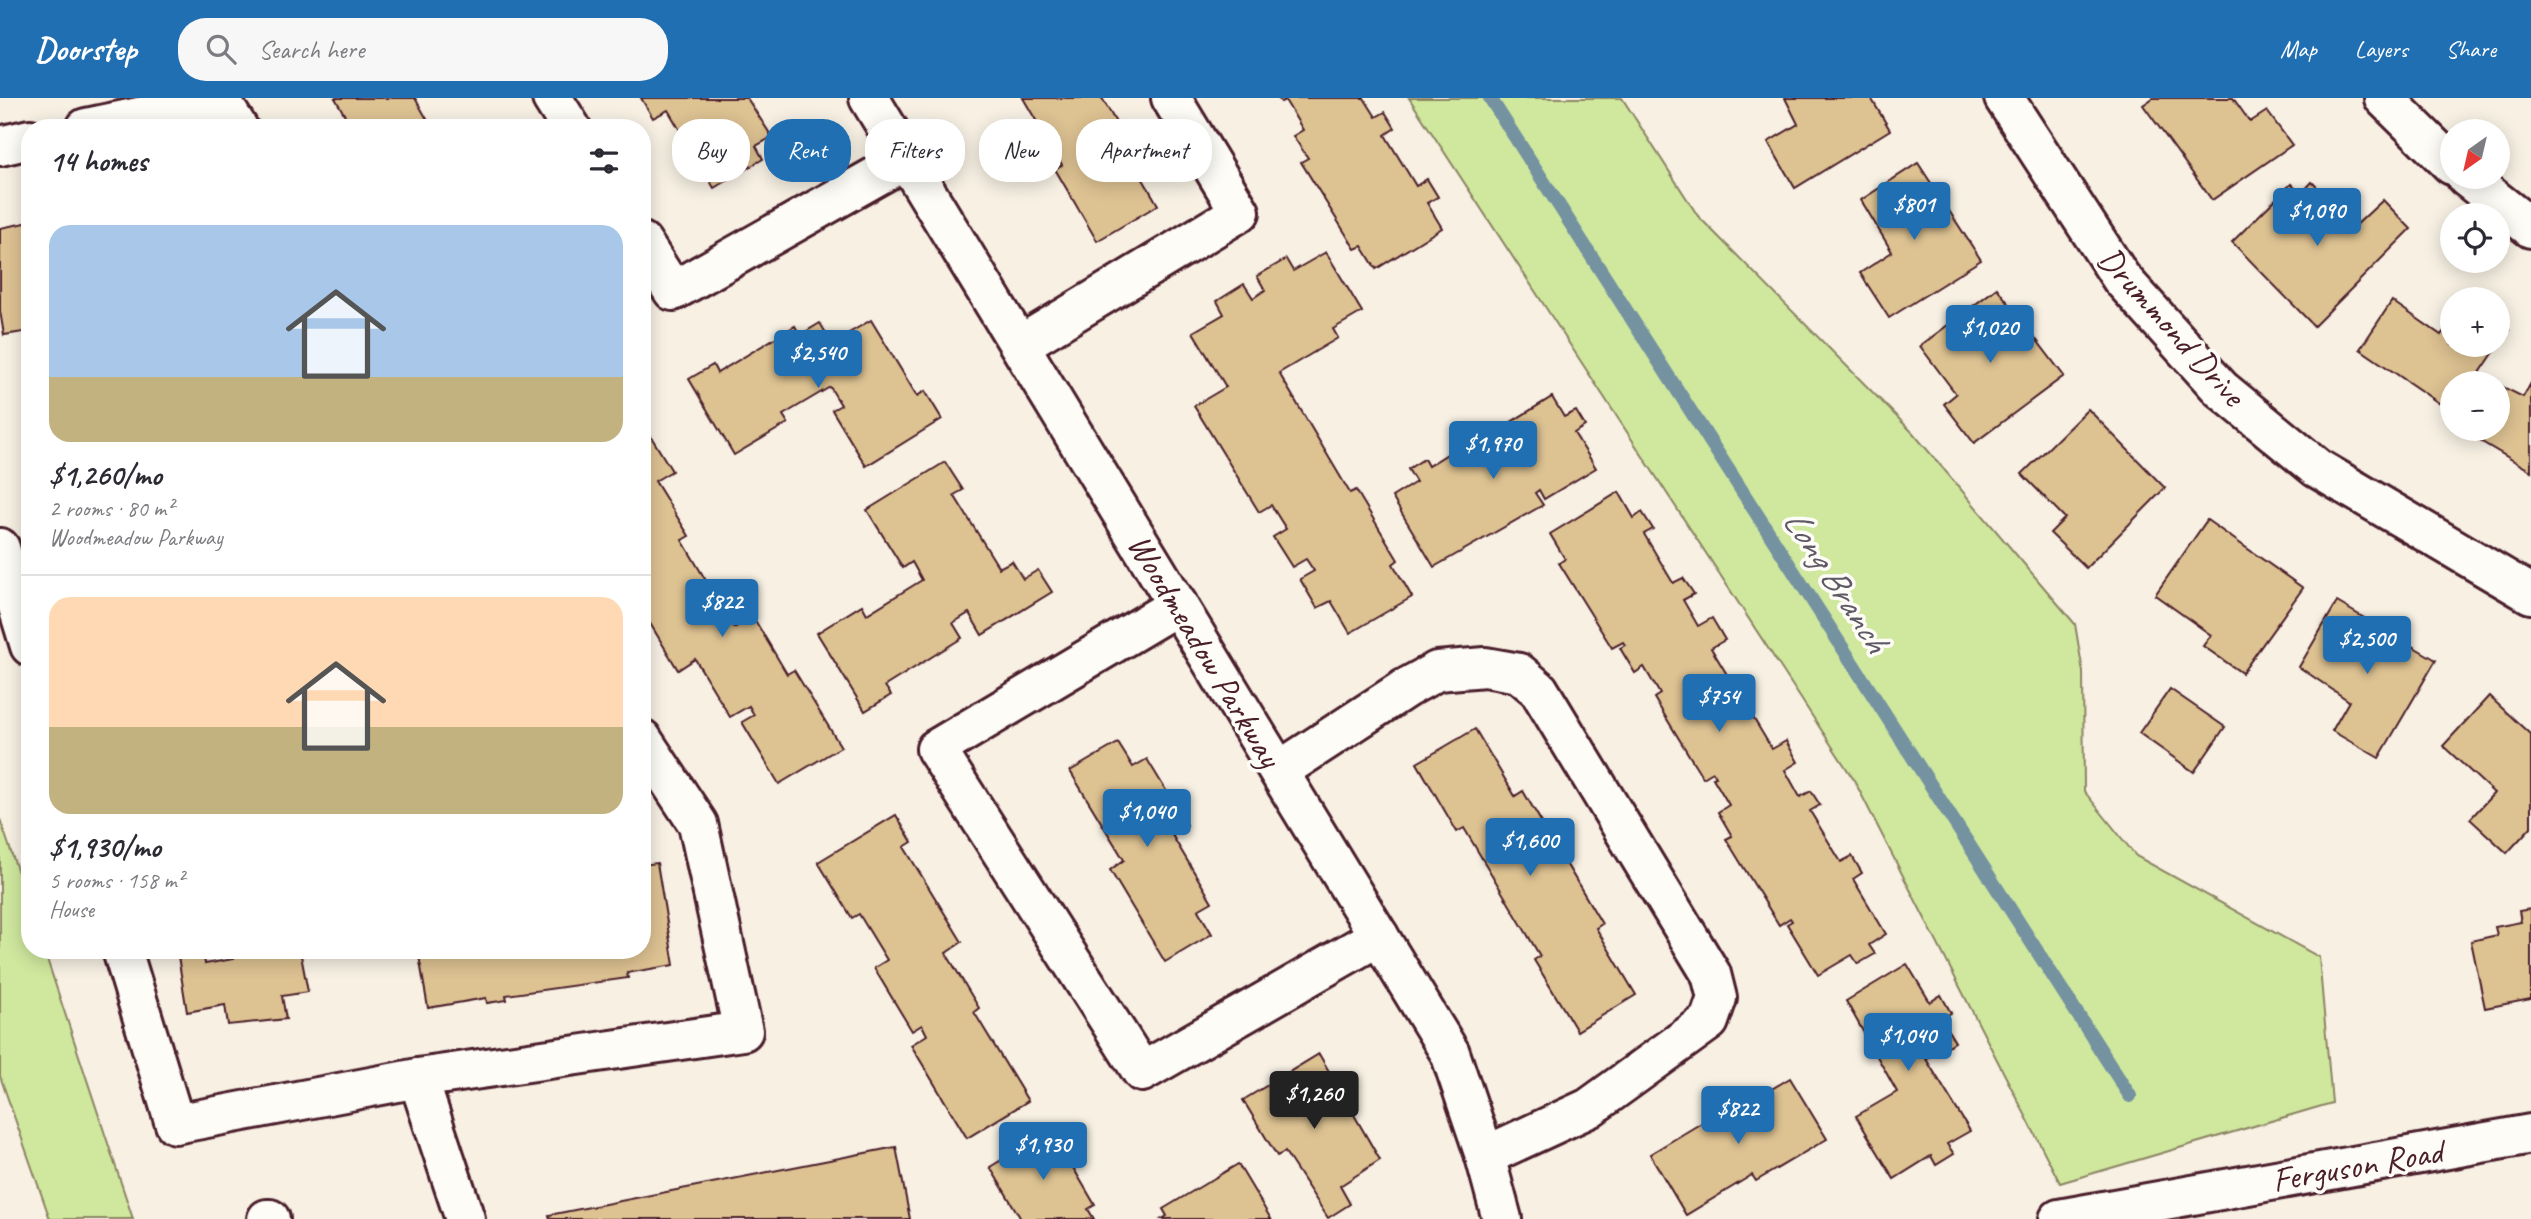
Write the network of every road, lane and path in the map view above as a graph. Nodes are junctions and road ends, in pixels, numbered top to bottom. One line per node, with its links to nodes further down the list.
1 (552, 98): 8 (street)
2 (869, 98): 9 (street, Woodmeadow Parkway)
3 (1171, 98): 18 (street)
4 (2004, 98): 20 (street, Drummond Drive)
5 (2384, 98): 12 (street)
6 (226, 109): 7 (street)
7 (152, 119)
8 (565, 119)
9 (882, 119)
10 (21, 141): 11 (street)
11 (0, 146)
12 (2440, 153)
13 (866, 182): 17 (street)
14 (921, 182): 18 (street, Woodmeadow Parkway)
15 (2481, 189): 16 (street)
16 (2531, 228)
17 (651, 256)
18 (1020, 345): 21 (street, Woodmeadow Parkway)
19 (0, 548): 22 (street)
20 (2531, 594)
21 (1178, 605): 24 (street, Woodmeadow Parkway); 25 (street)
22 (21, 617)
23 (651, 753): 27 (street)
24 (1279, 771): 25 (street, Woodmeadow Parkway); 29 (street)
25 (1379, 936): 29 (street, Woodmeadow Parkway)
26 (125, 959): 27 (street)
27 (418, 1077): 30 (street)
28 (2531, 1133): 32 (street, Ferguson Road)
29 (1486, 1156): 31 (street, Woodmeadow Parkway)
30 (465, 1219)
31 (1502, 1219)
32 (2059, 1219)

